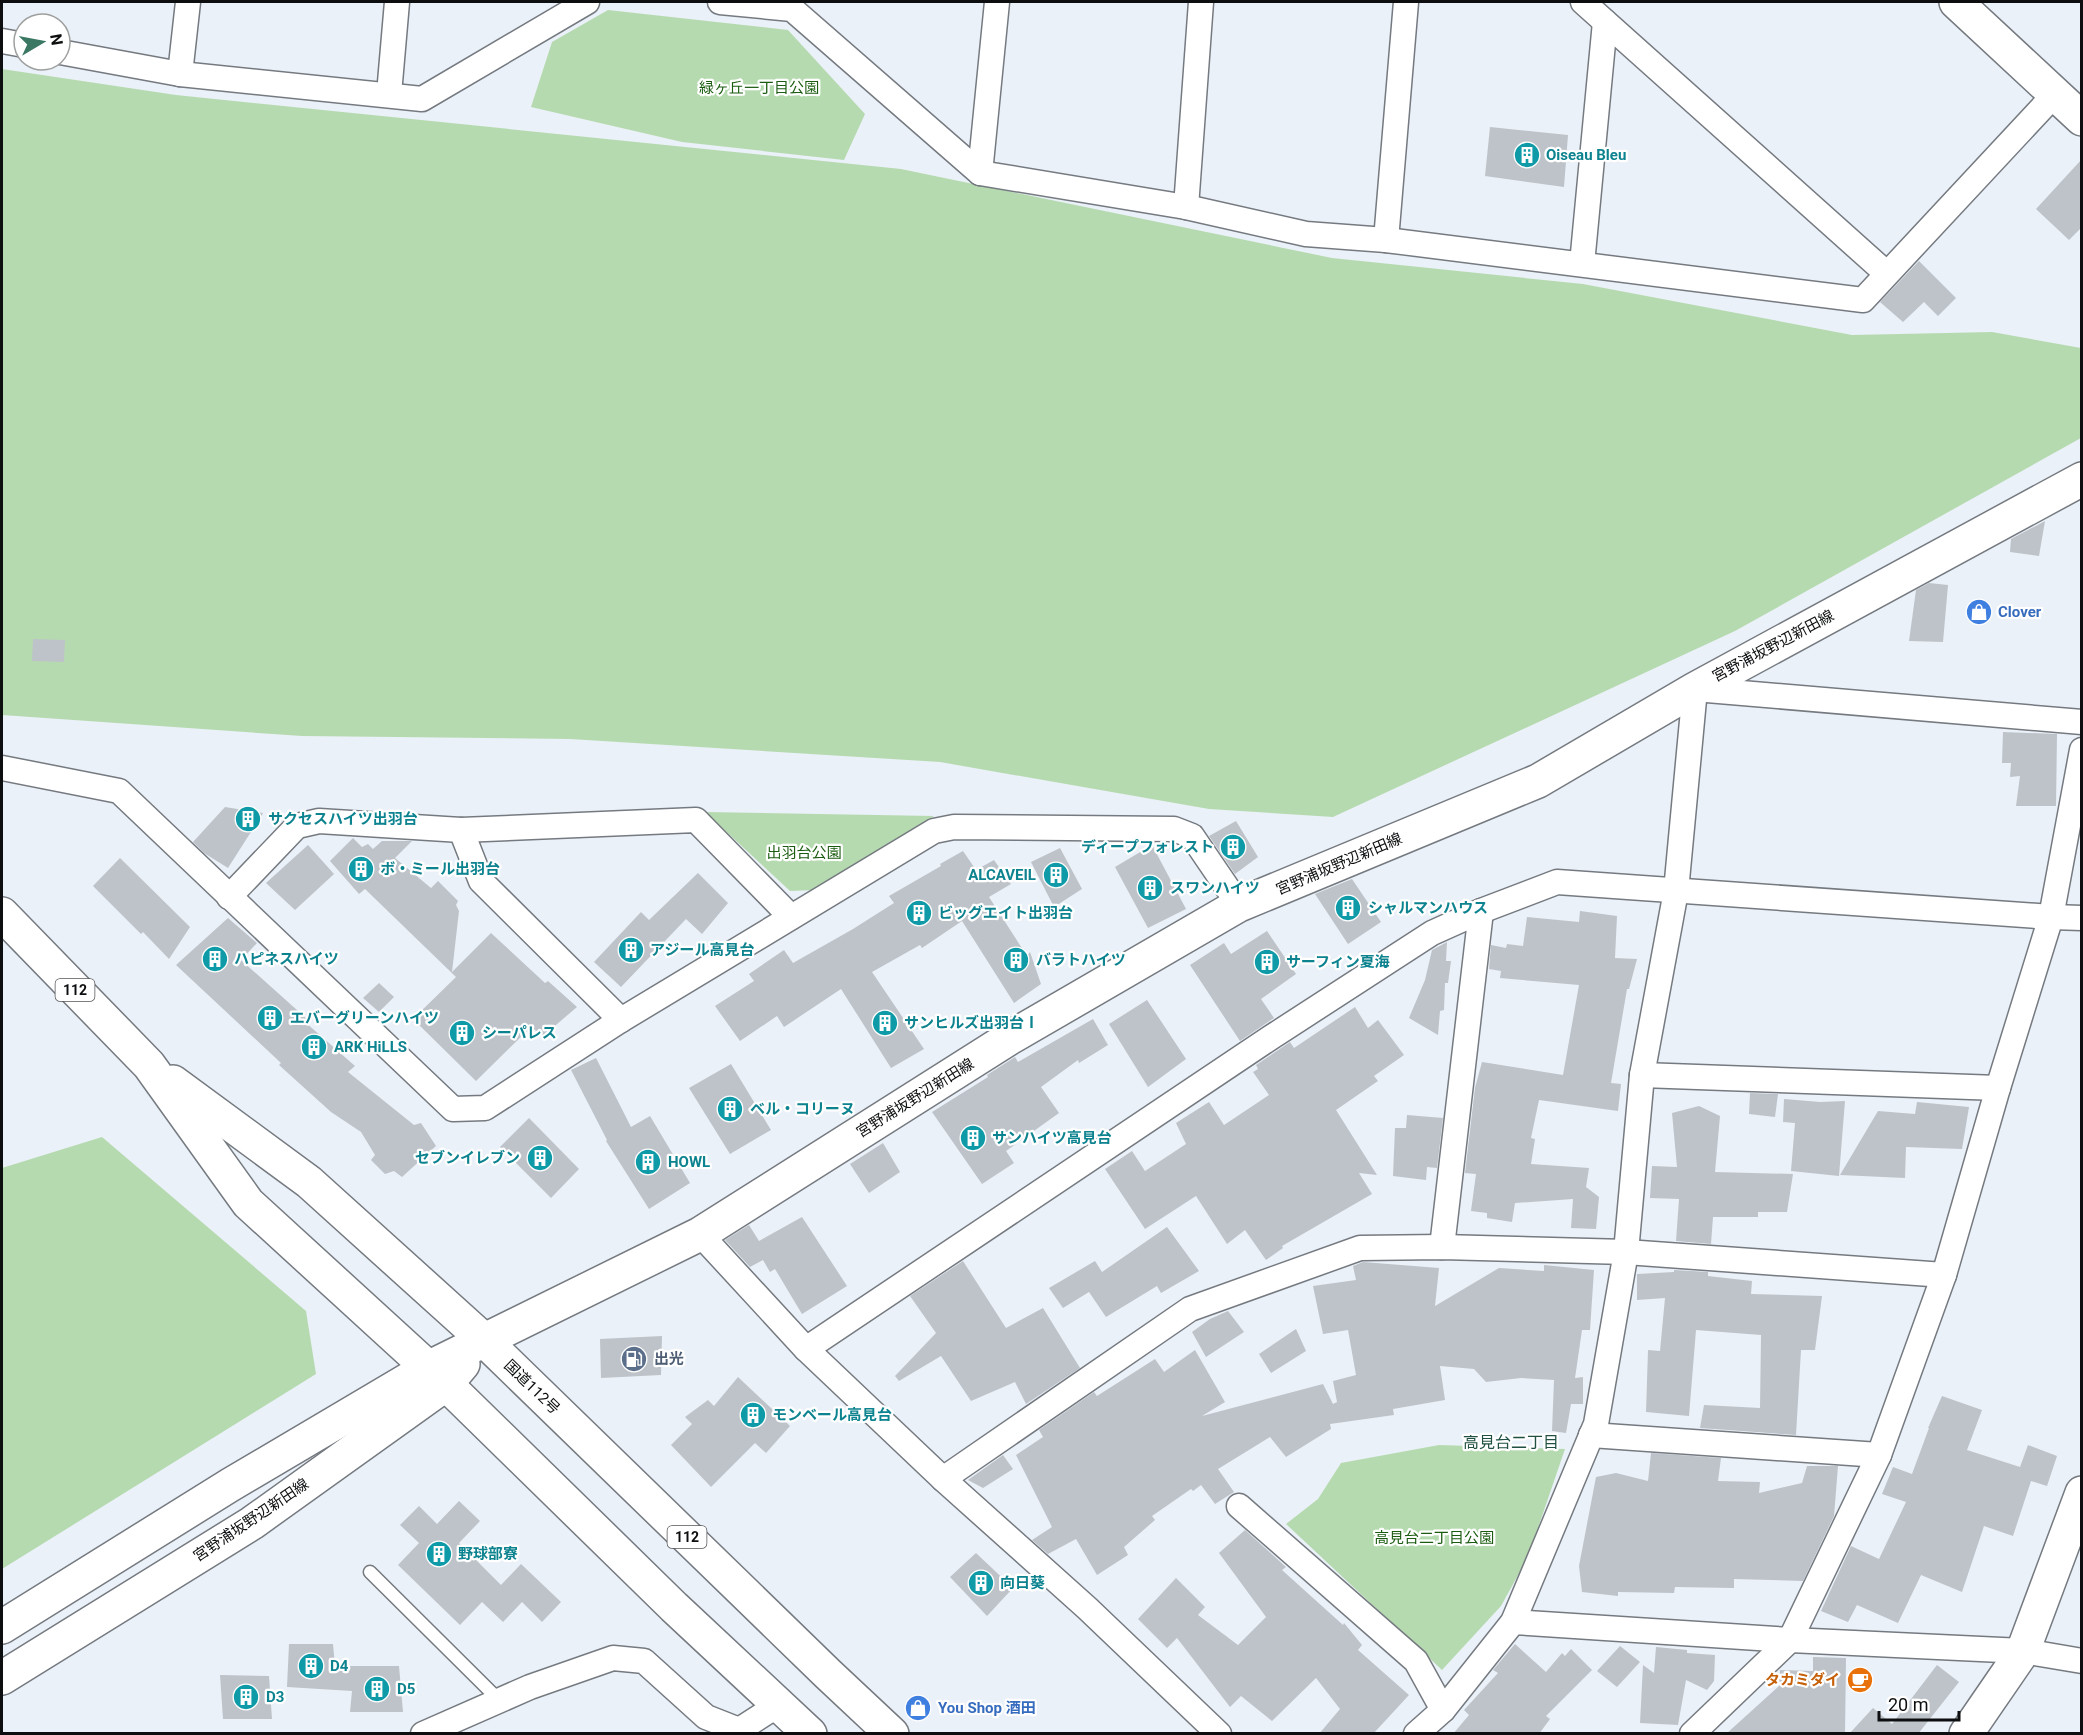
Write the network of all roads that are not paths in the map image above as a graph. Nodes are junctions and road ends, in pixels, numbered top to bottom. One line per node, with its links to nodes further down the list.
1 (188, 2): 13 (street)
2 (397, 2): 14 (street)
3 (587, 2): 14 (street)
4 (720, 2): 10 (street)
5 (997, 2): 17 (street)
6 (1201, 2): 18 (street)
7 (1406, 2): 19 (street)
8 (1583, 2): 11 (street)
9 (1956, 2): 15 (main road)
10 (793, 5): 17 (street)
11 (1605, 22): 20 (street); 21 (street)
12 (72, 54): 13 (street)
13 (180, 74): 14 (street)
14 (389, 94)
15 (2055, 94): 16 (main road); 21 (street)
16 (2082, 119)
17 (980, 173): 18 (street)
18 (1186, 207): 19 (street)
19 (1386, 240): 20 (street)
20 (1582, 264): 21 (street)
21 (1886, 273)
22 (2082, 478): 23 (main road, 宮野浦坂野辺新田線)
23 (1695, 689): 24 (street); 28 (street); 30 (main road, 宮野浦坂野辺新田線)
24 (2082, 722)
25 (2082, 750): 34 (street)
26 (2, 768): 29 (street)
27 (461, 830): 29 (street); 33 (street); 36 (street)
28 (1676, 891): 31 (street); 34 (street); 38 (street)
29 (229, 897): 36 (street)
30 (1239, 905): 33 (street); 40 (main road, 宮野浦坂野辺新田線)
31 (1481, 911): 41 (street); 45 (street)
32 (2, 914): 37 (main road, 国道112号 / 112)
33 (791, 917): 36 (street)
34 (2051, 917): 35 (street); 39 (street)
35 (2082, 918)
36 (621, 1020)
37 (149, 1065): 44 (main road, 国道112号 / 112); 46 (main road, 国道112号 / 112)
38 (1642, 1076): 39 (street); 42 (street)
39 (1998, 1088): 43 (street)
40 (700, 1234): 44 (main road, 宮野浦坂野辺新田線); 45 (street)
41 (1442, 1247): 42 (street); 49 (street)
42 (1626, 1252): 43 (street); 47 (street)
43 (1944, 1275): 48 (street)
44 (484, 1340): 46 (main road, 宮野浦坂野辺新田線); 64 (main road, 国道112号 / 112)
45 (806, 1349): 49 (street)
46 (437, 1376): 54 (main road, 宮野浦坂野辺新田線); 58 (main road, 宮野浦坂野辺新田線); 60 (main road, 国道112号 / 112)
47 (1592, 1435): 48 (street); 53 (street)
48 (1880, 1455): 55 (street)
49 (943, 1479): 65 (street)
50 (2082, 1493): 56 (main road)
51 (1239, 1506): 61 (street)
52 (370, 1572): 59 (lane)
53 (1513, 1622): 55 (street); 61 (street)
54 (2, 1627)
55 (1790, 1640): 56 (street); 67 (street)
56 (2023, 1651): 57 (street); 68 (main road)
57 (2082, 1661)
58 (2, 1678)
59 (499, 1700): 60 (street); 62 (street)
60 (778, 1704): 63 (main road, 国道112号 / 112)
61 (1443, 1710): 66 (street)
62 (423, 1734)
63 (810, 1734)
64 (892, 1734)
65 (1219, 1734)
66 (1416, 1734)
67 (1692, 1734)
68 (1966, 1734)

